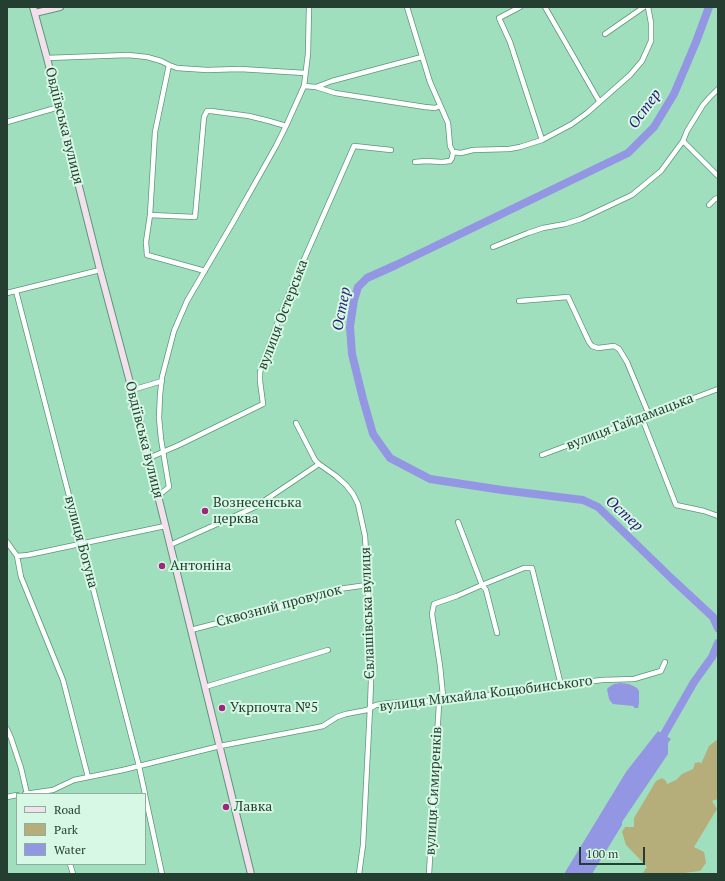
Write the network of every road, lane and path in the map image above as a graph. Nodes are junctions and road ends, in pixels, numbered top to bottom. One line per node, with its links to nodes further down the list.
1 (60, 7): 8 (main road)
2 (309, 7): 13 (street)
3 (407, 7): 10 (street)
4 (520, 7): 22 (street)
5 (545, 7): 17 (street)
6 (644, 7): 9 (street)
7 (648, 7): 17 (street)
8 (34, 10): 11 (main road, Овдіївська вулиця)
9 (605, 34)
10 (422, 57): 15 (street); 18 (street)
11 (47, 58): 12 (street); 19 (main road, Овдіївська вулиця)
12 (169, 65): 13 (street); 32 (street)
13 (305, 73): 14 (street)
14 (304, 86): 15 (street); 21 (street)
15 (316, 87): 18 (street)
16 (718, 89): 23 (street)
17 (600, 101): 22 (street)
18 (440, 106): 25 (street)
19 (58, 107): 20 (street); 34 (main road, Овдіївська вулиця)
20 (7, 122)
21 (286, 126): 32 (street); 35 (street)
22 (542, 140): 25 (street)
23 (683, 141): 28 (street); 33 (street)
24 (391, 150): 45 (street, вулиця Остерська)
25 (453, 152): 26 (street)
26 (415, 162)
27 (718, 167): 28 (street)
28 (713, 171): 29 (street)
29 (718, 176)
30 (718, 198): 31 (street)
31 (709, 205)
32 (150, 214): 35 (street)
33 (494, 247)
34 (100, 270): 36 (street); 41 (main road, Овдіївська вулиця)
35 (205, 271): 39 (street)
36 (16, 291): 37 (street); 54 (street, вулиця Богуна)
37 (7, 293)
38 (520, 301): 42 (street)
39 (162, 381): 41 (street); 45 (street)
40 (718, 389): 42 (street, вулиця Гайдамацька)
41 (132, 390): 47 (main road, Овдіївська вулиця)
42 (649, 415): 43 (street, вулиця Гайдамацька)
43 (642, 418): 46 (street, вулиця Гайдамацька); 50 (street)
44 (296, 423): 48 (street, Євлашівська вулиця)
45 (163, 452): 47 (street, вулиця Остерська); 49 (street)
46 (542, 455)
47 (149, 458): 49 (main road, Овдіївська вулиця)
48 (319, 464): 55 (street); 57 (street, Євлашівська вулиця)
49 (158, 496): 52 (main road, Овдіївська вулиця)
50 (718, 516)
51 (458, 522): 58 (street)
52 (165, 526): 54 (street); 55 (main road, Овдіївська вулиця)
53 (7, 542): 56 (street)
54 (81, 544): 56 (street); 69 (street, вулиця Богуна)
55 (170, 545): 59 (main road, Овдіївська вулиця)
56 (17, 556): 70 (street)
57 (367, 585): 59 (street, Сквозний провулок); 66 (street, Євлашівська вулиця)
58 (482, 585): 60 (street); 63 (street); 65 (street, вулиця Симиренків)
59 (191, 630): 64 (main road, Овдіївська вулиця)
60 (497, 632)
61 (328, 650): 64 (street)
62 (665, 662): 63 (street, вулиця Михайла Коцюбинського)
63 (561, 685): 65 (street, вулиця Михайла Коцюбинського)
64 (205, 687): 68 (main road, Овдіївська вулиця)
65 (441, 700): 66 (street, вулиця Михайла Коцюбинського); 79 (street, вулиця Симиренків)
66 (370, 708): 68 (street, вулиця Михайла Коцюбинського); 78 (street, Євлашівська вулиця)
67 (7, 729): 72 (street)
68 (220, 746): 69 (street, вулиця Михайла Коцюбинського); 77 (main road, Овдіївська вулиця)
69 (139, 766): 70 (street, вулиця Михайла Коцюбинського); 74 (street, вулиця Богуна)
70 (88, 777): 71 (street, вулиця Михайла Коцюбинського)
71 (53, 792): 73 (street, вулиця Михайла Коцюбинського)
72 (26, 793)
73 (40, 793)
74 (145, 793)
75 (146, 799): 76 (street, вулиця Богуна)
76 (162, 874)
77 (251, 874)
78 (359, 874)
79 (428, 874)

